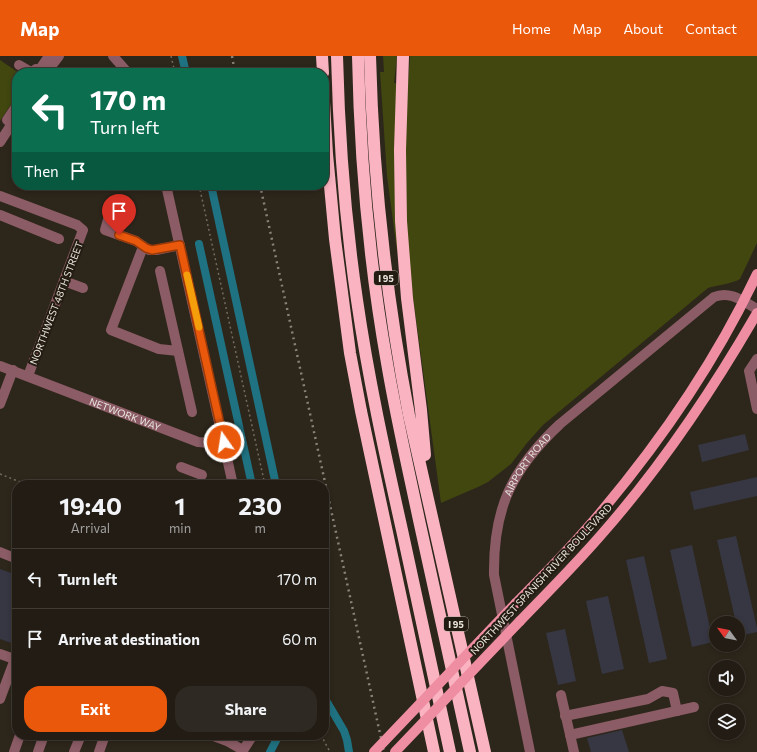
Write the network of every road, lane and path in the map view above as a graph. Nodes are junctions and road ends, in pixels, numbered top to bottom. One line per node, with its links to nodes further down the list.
1 (49, 56): 12 (street)
2 (59, 56): 13 (street)
3 (113, 56): 14 (street)
4 (171, 56): 15 (path)
5 (322, 56): 16 (highway)
6 (337, 56): 80 (highway)
7 (358, 56): 81 (highway)
8 (370, 56): 52 (highway, I 95)
9 (403, 56): 52 (highway)
10 (20, 65): 11 (street)
11 (28, 68)
12 (42, 68)
13 (44, 68)
14 (124, 68)
15 (174, 68)
16 (323, 68)
17 (12, 113): 19 (street)
18 (12, 124): 20 (street)
19 (0, 131)
20 (0, 142)
21 (329, 175): 79 (highway)
22 (167, 190): 28 (street)
23 (200, 190): 51 (path)
24 (0, 196): 32 (street, NORTHWEST 48TH STREET)
25 (112, 206): 29 (street)
26 (0, 215): 27 (street)
27 (59, 239)
28 (180, 245): 29 (street); 45 (street)
29 (143, 247): 37 (street)
30 (160, 271): 37 (street)
31 (757, 274): 34 (main road, NORTHWEST SPANISH RIVER BOULEVARD)
32 (64, 281): 33 (street); 41 (street, NORTHWEST 48TH STREET)
33 (83, 288)
34 (744, 302): 35 (street, AIRPORT ROAD); 77 (main road, NORTHWEST SPANISH RIVER BOULEVARD, bridge); 83 (street, AIRPORT ROAD)
35 (757, 309)
36 (757, 312): 78 (main road, NORTHWEST SPANISH RIVER BOULEVARD, bridge)
37 (178, 351): 44 (street)
38 (757, 359): 43 (street)
39 (0, 366): 40 (street, NETWORK WAY)
40 (13, 370): 41 (street, NETWORK WAY); 42 (street)
41 (28, 376): 45 (street, NETWORK WAY)
42 (0, 404)
43 (757, 409)
44 (192, 412)
45 (224, 442): 50 (street)
46 (181, 467): 48 (street)
47 (0, 474): 49 (path)
48 (202, 475)
49 (15, 480)
50 (232, 480)
51 (265, 480)
52 (428, 496): 82 (highway, I 95)
53 (0, 552): 54 (street)
54 (12, 557)
55 (0, 654): 56 (street)
56 (12, 658)
57 (12, 670): 59 (street)
58 (561, 695): 62 (street)
59 (0, 699)
60 (694, 707): 61 (street)
61 (677, 711): 62 (street); 63 (street)
62 (565, 716): 63 (street)
63 (570, 735): 84 (street)
64 (18, 740): 72 (street)
65 (42, 740): 73 (street)
66 (79, 740): 74 (street)
67 (103, 740): 75 (street)
68 (224, 740): 71 (street)
69 (250, 740): 71 (street)
70 (324, 740): 76 (path)
71 (243, 751)
72 (14, 752)
73 (38, 752)
74 (74, 752)
75 (99, 752)
76 (330, 752)
77 (374, 752)
78 (395, 752)
79 (434, 752)
80 (450, 752)
81 (470, 752)
82 (485, 752)
83 (530, 752)
84 (574, 752)

